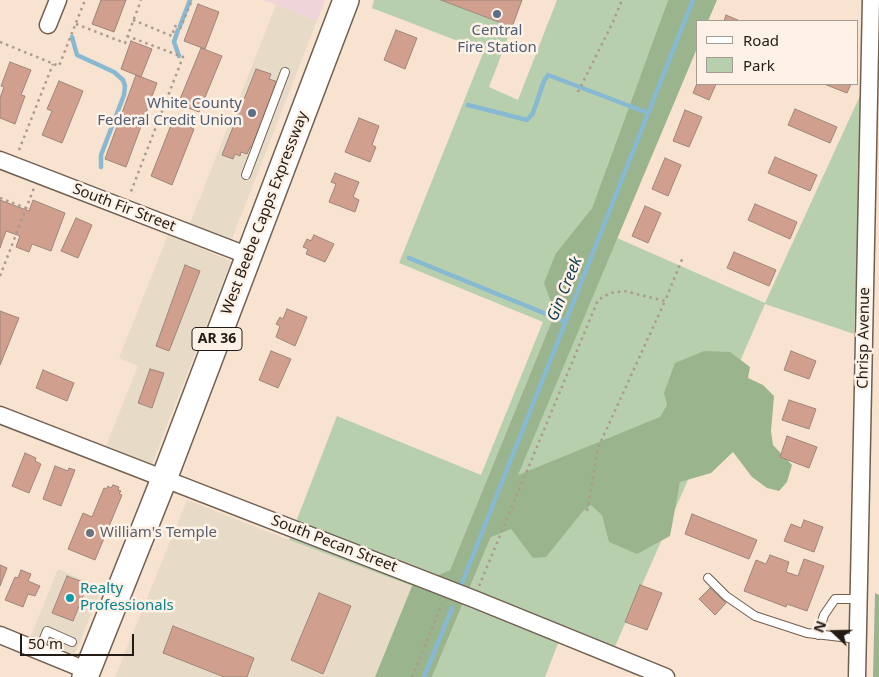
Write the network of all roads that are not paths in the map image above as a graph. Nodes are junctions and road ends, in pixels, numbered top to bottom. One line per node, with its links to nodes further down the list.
1 (58, 0): 4 (street)
2 (346, 0): 8 (main road, West Beebe Capps Expressway / AR 36)
3 (872, 0): 12 (street, Chrisp Avenue)
4 (48, 26)
5 (285, 72): 7 (lane)
6 (7, 163): 8 (street, South Fir Street)
7 (246, 175)
8 (249, 256): 10 (main road, West Beebe Capps Expressway / AR 36)
9 (0, 415): 10 (street, South Pecan Street)
10 (164, 479): 18 (main road, West Beebe Capps Expressway / AR 36); 19 (street, South Pecan Street)
11 (708, 578): 14 (lane)
12 (859, 599): 14 (lane); 15 (street, Chrisp Avenue)
13 (0, 635): 17 (street)
14 (818, 635): 15 (lane)
15 (858, 639): 20 (street, Chrisp Avenue)
16 (72, 642): 17 (lane)
17 (39, 651): 18 (street)
18 (86, 674)
19 (666, 677)
20 (857, 677)

